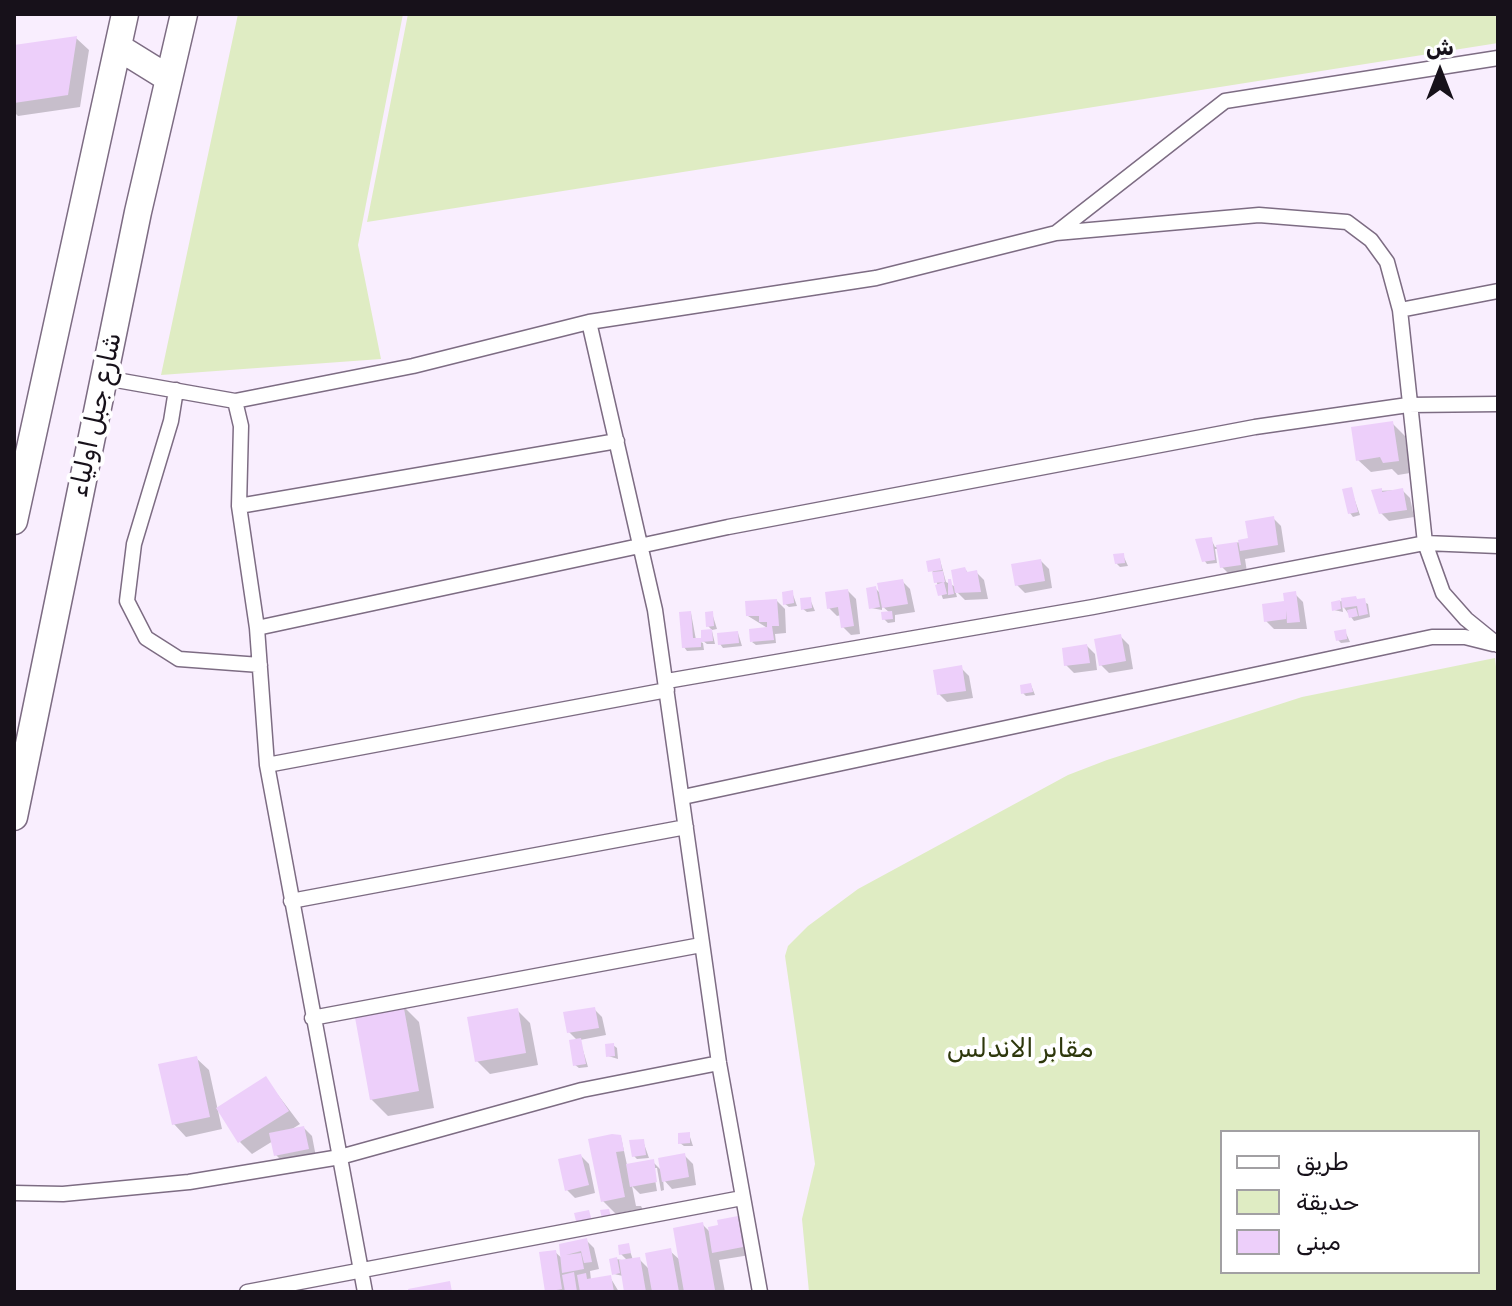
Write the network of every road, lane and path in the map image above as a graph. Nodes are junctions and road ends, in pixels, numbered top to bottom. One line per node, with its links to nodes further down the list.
1 (125, 14): 3 (highway)
2 (184, 14): 5 (highway, شارع جبل اولياء)
3 (118, 47): 5 (highway); 16 (highway)
4 (1498, 58): 6 (street)
5 (168, 78): 10 (highway, شارع جبل اولياء)
6 (1056, 233): 8 (street); 9 (street)
7 (1498, 291): 8 (street)
8 (1400, 310): 14 (street)
9 (589, 322): 12 (street); 15 (street)
10 (105, 378): 11 (street); 28 (highway, شارع جبل اولياء)
11 (176, 390): 12 (street); 24 (street)
12 (235, 401): 17 (street)
13 (1498, 404): 14 (street)
14 (1408, 405): 19 (street); 20 (street)
15 (617, 441): 17 (street); 20 (street)
16 (19, 480): 18 (highway)
17 (239, 506): 22 (street)
18 (14, 521)
19 (1425, 543): 21 (street); 23 (street); 25 (street)
20 (642, 545): 22 (street); 25 (street)
21 (1498, 546)
22 (257, 628): 24 (street)
23 (1498, 645): 27 (street)
24 (260, 665): 26 (street)
25 (667, 685): 26 (street); 27 (street)
26 (267, 765): 30 (street)
27 (683, 797): 29 (street)
28 (14, 817)
29 (686, 827): 30 (street); 31 (street)
30 (291, 901): 32 (street)
31 (701, 945): 32 (street); 33 (street)
32 (312, 1018): 34 (street)
33 (719, 1063): 34 (street); 36 (street)
34 (340, 1157): 35 (street); 37 (street)
35 (14, 1193)
36 (742, 1198): 37 (street); 40 (street)
37 (362, 1272): 38 (street); 39 (street)
38 (247, 1292)
39 (365, 1292)
40 (760, 1292)

